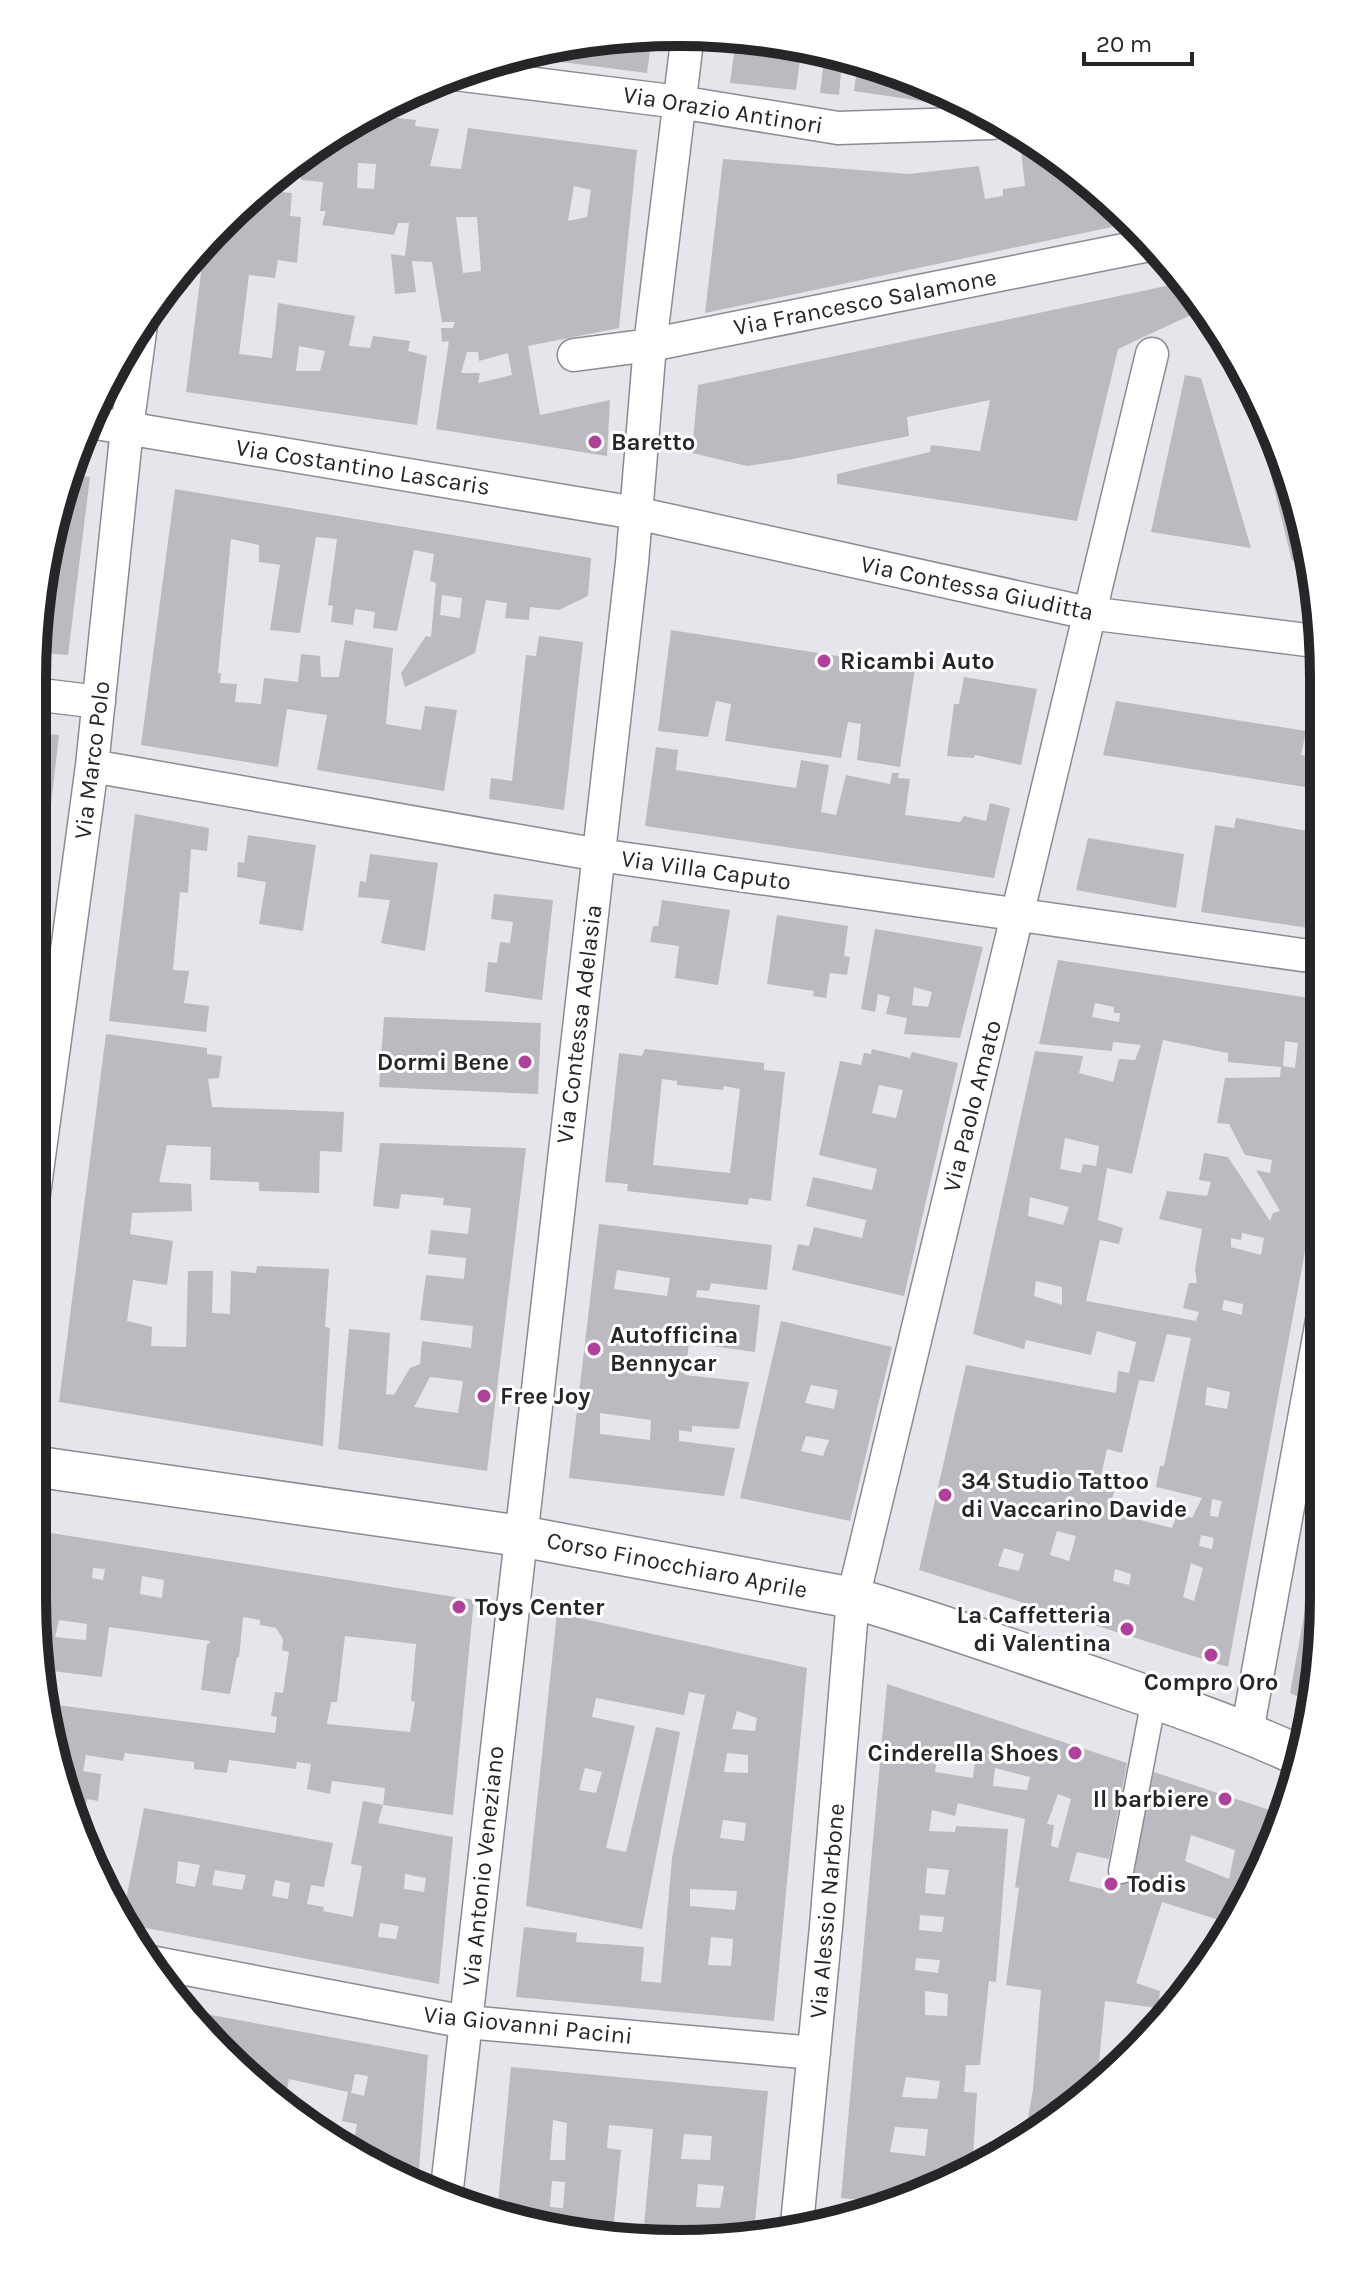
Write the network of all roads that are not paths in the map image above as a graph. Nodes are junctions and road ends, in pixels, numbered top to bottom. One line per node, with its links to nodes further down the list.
1 (686, 46): 3 (street, Via Contessa Adelasia)
2 (483, 78): 3 (street, Via Orazio Antinori)
3 (679, 102): 4 (street, Via Orazio Antinori); 6 (street, Via Contessa Adelasia)
4 (980, 123)
5 (1140, 247): 6 (street, Via Francesco Salamone)
6 (650, 345): 9 (street, Via Francesco Salamone); 12 (street, Via Contessa Adelasia)
7 (137, 352): 11 (street, Via Marco Polo)
8 (1152, 354): 13 (street, Via Paolo Amato)
9 (574, 355)
10 (100, 424): 11 (street, Via Costantino Lascaris)
11 (127, 428): 12 (street, Via Costantino Lascaris); 16 (street, Via Marco Polo)
12 (636, 513): 13 (street, Via Contessa Giuditta); 18 (street, Via Contessa Adelasia)
13 (1088, 613): 14 (street, Via Contessa Giuditta); 19 (street, Via Paolo Amato)
14 (1309, 640)
15 (46, 696): 16 (street)
16 (99, 702): 17 (street, Via Marco Polo)
17 (92, 766): 18 (street, Via Villa Caputo); 21 (street, Via Marco Polo)
18 (599, 855): 19 (street, Via Villa Caputo); 25 (street, Via Contessa Adelasia)
19 (1019, 913): 20 (street, Via Villa Caputo); 26 (street, Via Paolo Amato)
20 (1310, 956)
21 (48, 971): 22 (street, Via Marco Polo)
22 (46, 1000)
23 (1310, 1386): 28 (street)
24 (46, 1468): 25 (street, Corso Finocchiaro Aprile)
25 (520, 1536): 26 (street, Corso Finocchiaro Aprile); 32 (street, Via Antonio Veneziano)
26 (853, 1598): 27 (street, Corso Finocchiaro Aprile); 33 (street, Via Alessio Narbone)
27 (1154, 1699): 28 (street, Corso Finocchiaro Aprile); 30 (street)
28 (1247, 1732): 29 (street, Corso Finocchiaro Aprile)
29 (1291, 1752)
30 (1121, 1871)
31 (164, 1965): 32 (street, Via Giovanni Pacini)
32 (466, 2022): 33 (street, Via Giovanni Pacini); 34 (street, Via Antonio Veneziano)
33 (814, 2053): 35 (street, Via Alessio Narbone)
34 (447, 2186)
35 (799, 2218)

